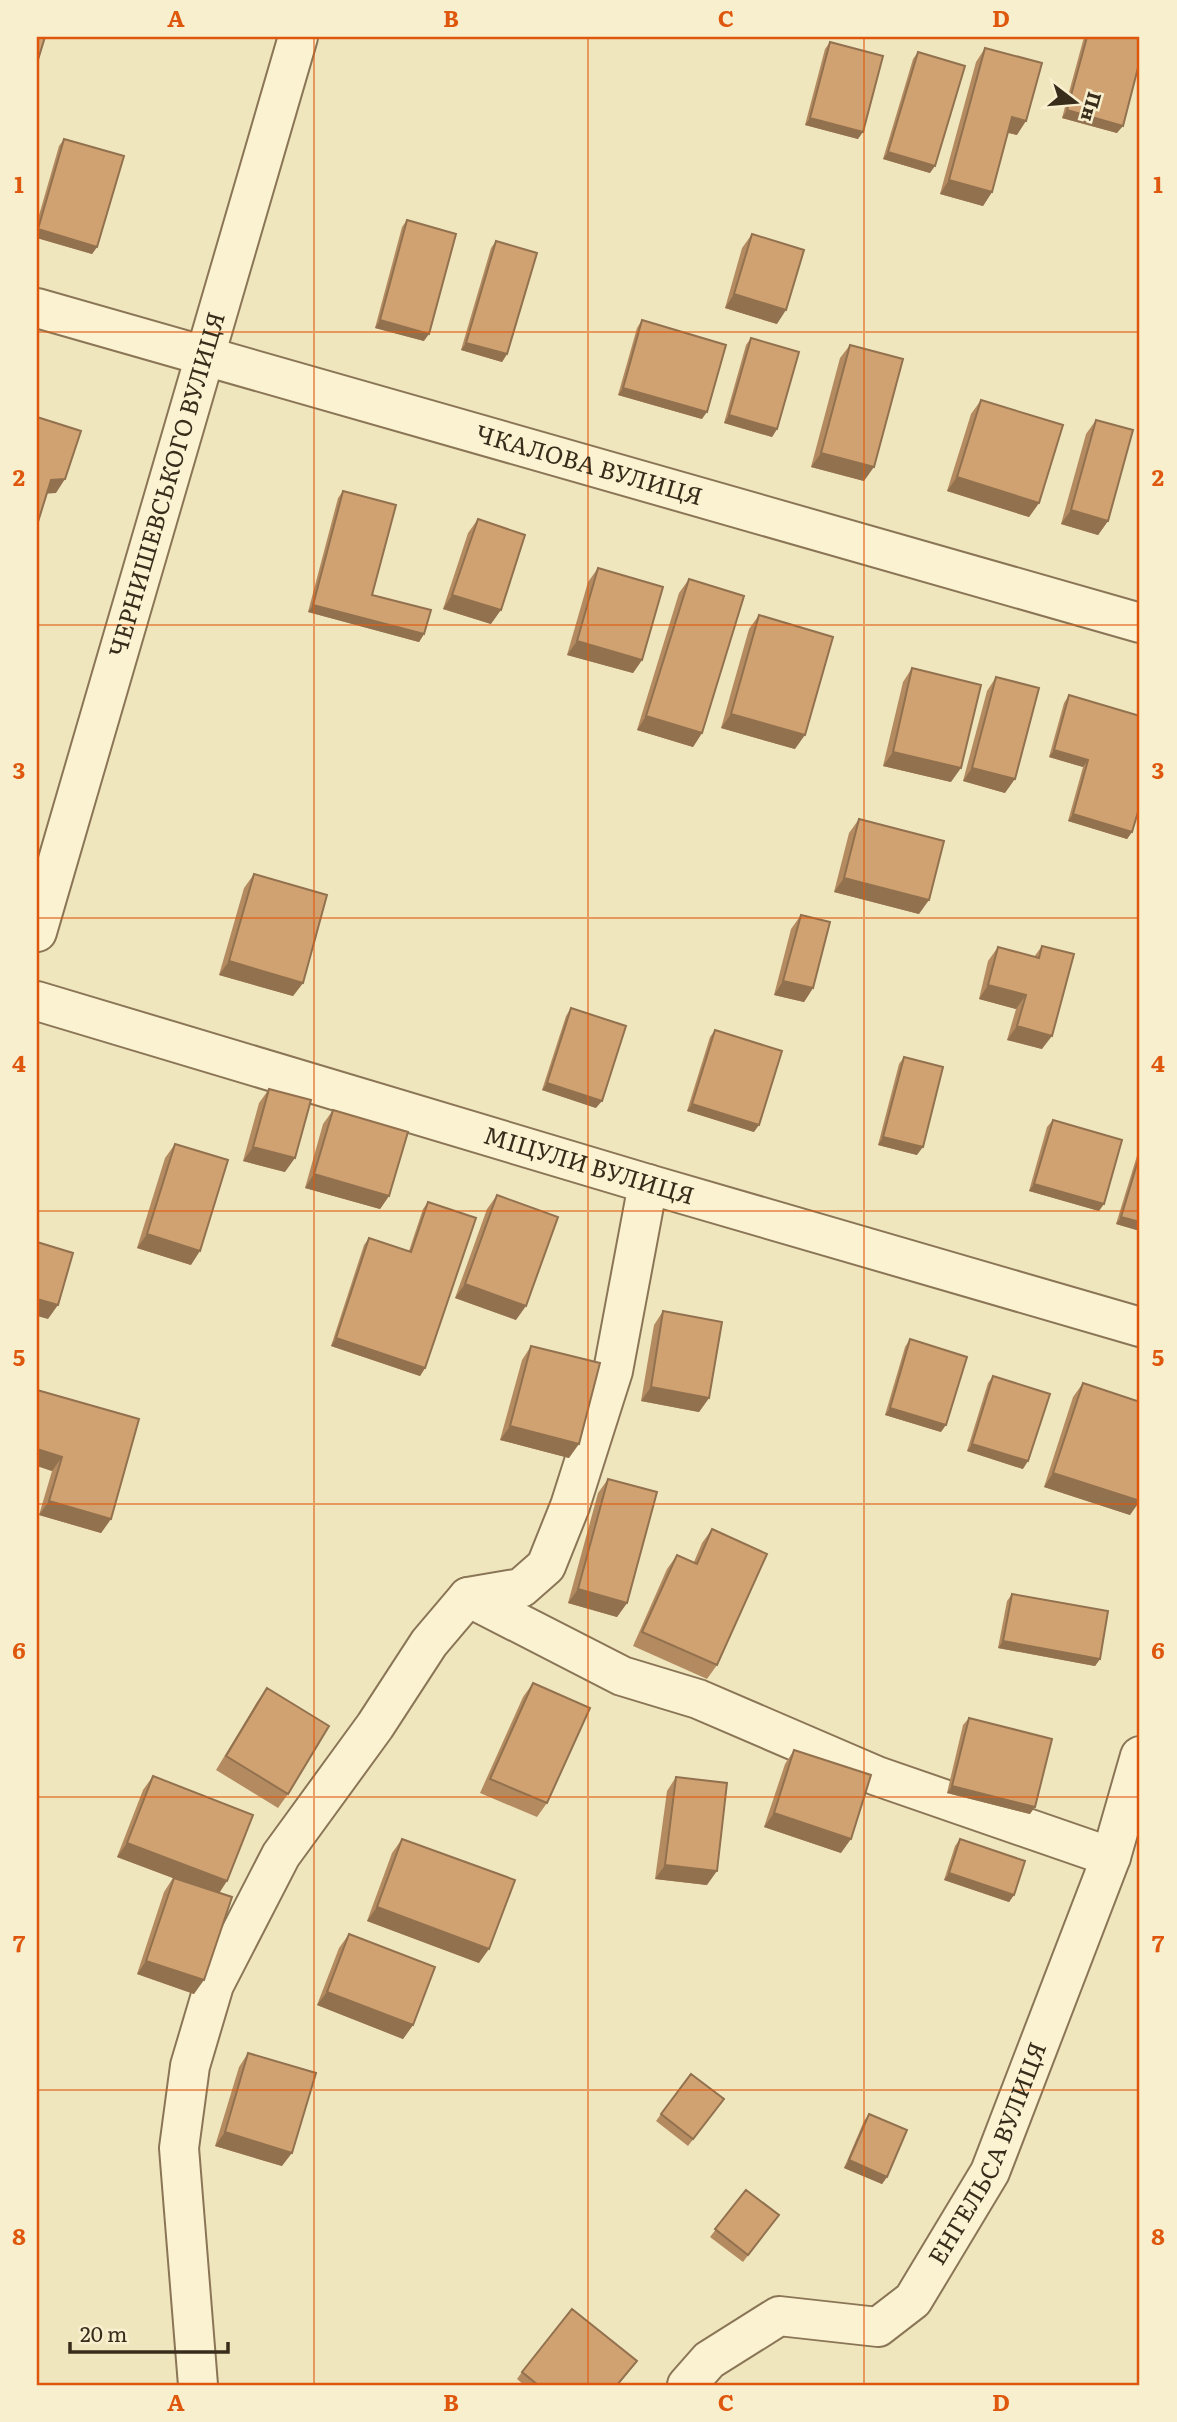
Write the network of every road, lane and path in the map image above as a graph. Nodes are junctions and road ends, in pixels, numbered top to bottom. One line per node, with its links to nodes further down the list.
1 (298, 37): 3 (street, ЧЕРНИШЕВСЬКОГО ВУЛИЦЯ)
2 (37, 309): 3 (street, ЧКАЛОВА ВУЛИЦЯ)
3 (206, 357): 4 (street, ЧКАЛОВА ВУЛИЦЯ); 5 (street, ЧЕРНИШЕВСЬКОГО ВУЛИЦЯ)
4 (1140, 623)
5 (37, 932)
6 (37, 1001): 7 (street, МІЦУЛИ ВУЛИЦЯ)
7 (648, 1184): 8 (street, МІЦУЛИ ВУЛИЦЯ); 9 (street)
8 (1140, 1327)
9 (468, 1597): 11 (street); 12 (street)
10 (1140, 1756): 11 (street, ЕНГЕЛЬСА ВУЛИЦЯ)
11 (1111, 1857): 13 (street, ЕНГЕЛЬСА ВУЛИЦЯ)
12 (198, 2385)
13 (687, 2385)

